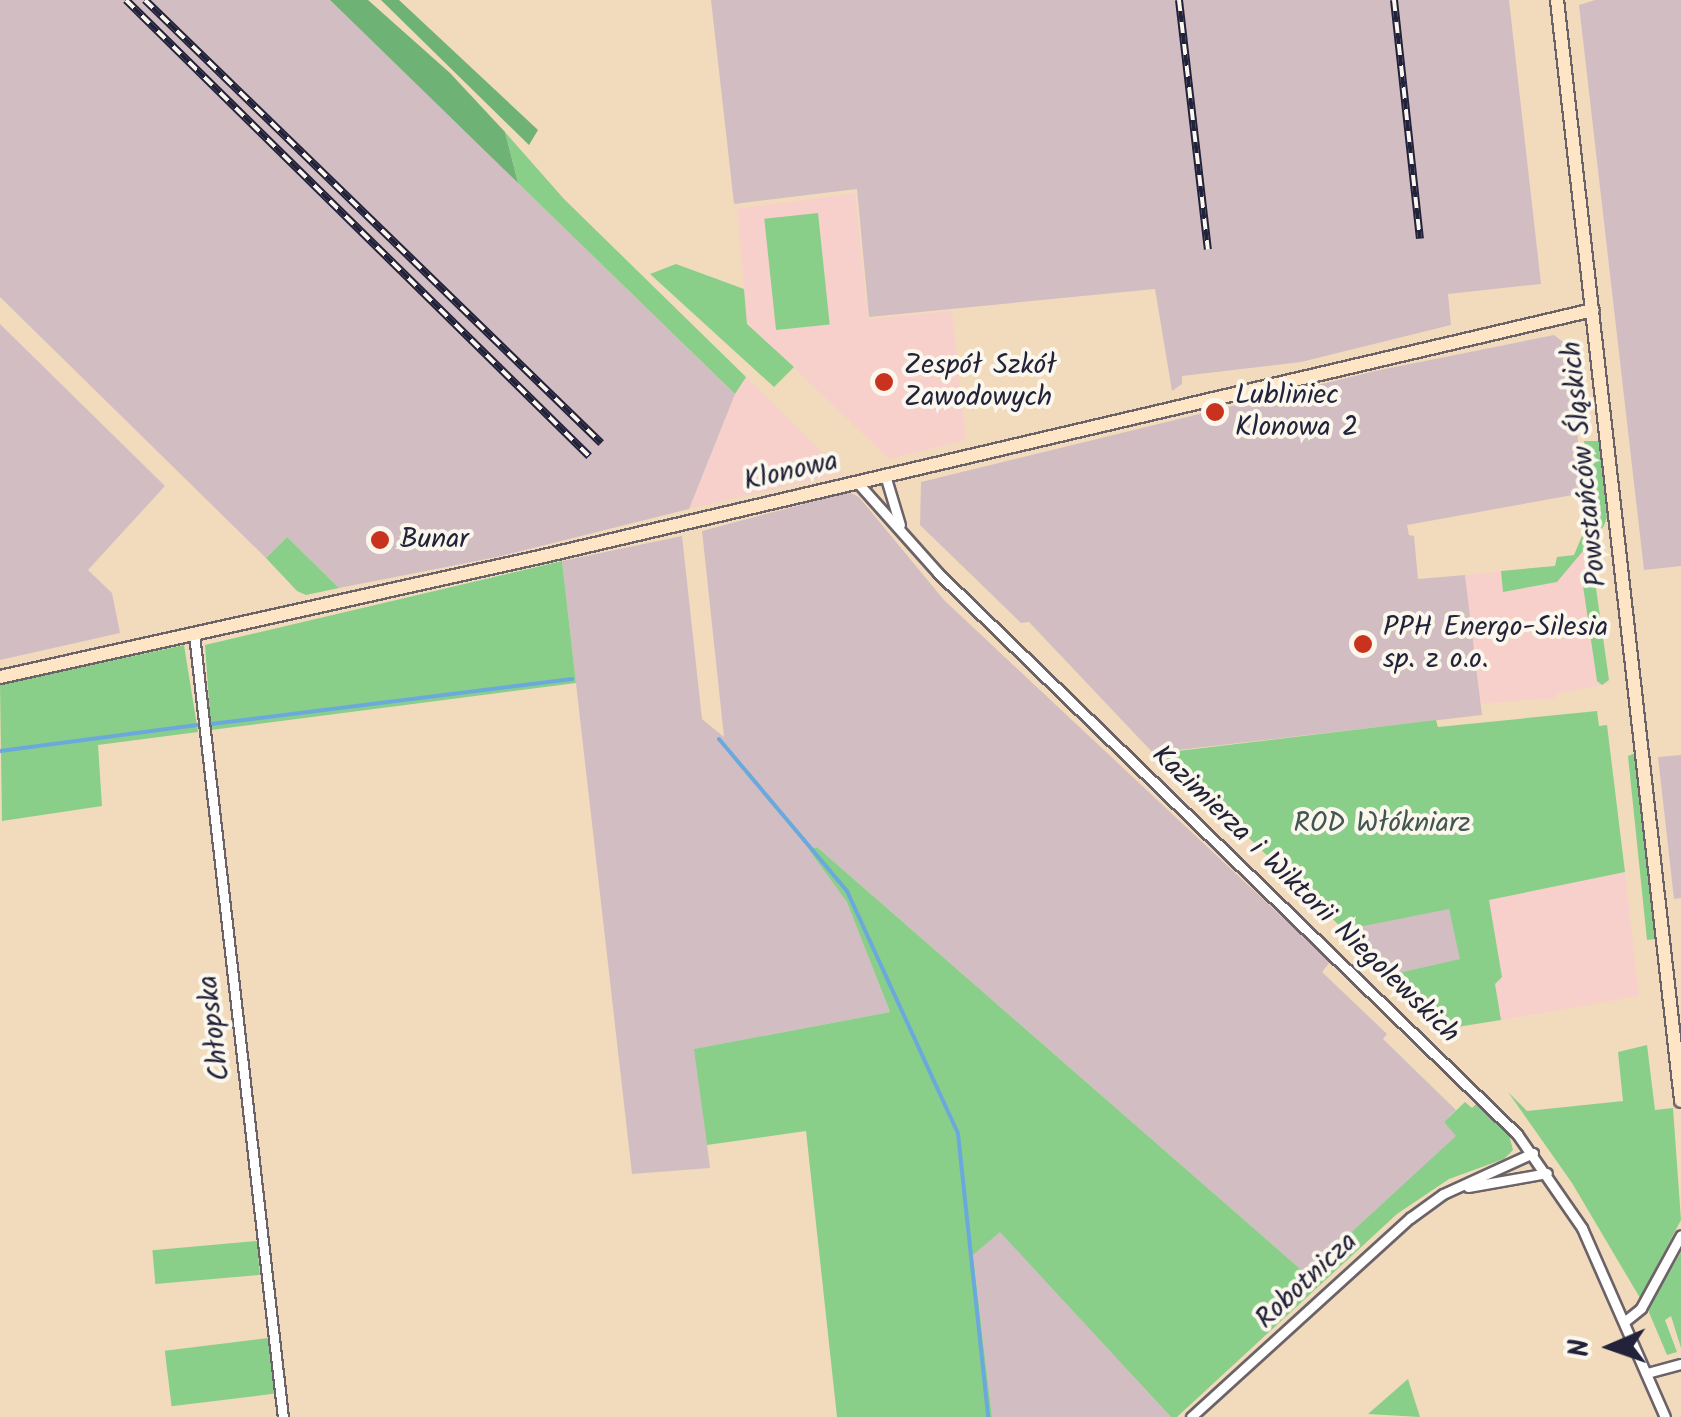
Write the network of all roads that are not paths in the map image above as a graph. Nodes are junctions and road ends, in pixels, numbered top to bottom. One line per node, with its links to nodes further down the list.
1 (1557, 0): 2 (street, Powstańców Śląskich)
2 (1593, 310): 3 (street, Klonowa); 8 (street, Powstańców Śląskich)
3 (886, 475): 4 (street, Klonowa); 5 (street)
4 (857, 482): 5 (street, Kazimierza i Wiktorii Niegolewskich); 6 (street, Klonowa)
5 (906, 536): 9 (street, Kazimierza i Wiktorii Niegolewskich)
6 (194, 634): 7 (street, Klonowa); 16 (street, Chłopska)
7 (0, 677)
8 (1681, 1101)
9 (1533, 1153): 10 (street, Kazimierza i Wiktorii Niegolewskich); 11 (street, Robotnicza)
10 (1547, 1173): 11 (street, Robotnicza); 13 (street, Kazimierza i Wiktorii Niegolewskich)
11 (1460, 1188): 17 (street, Robotnicza)
12 (1681, 1235): 13 (street)
13 (1624, 1322): 15 (street, Kazimierza i Wiktorii Niegolewskich)
14 (1681, 1364): 15 (street)
15 (1647, 1373): 18 (street, Kazimierza i Wiktorii Niegolewskich)
16 (283, 1417)
17 (1191, 1417)
18 (1665, 1417)

